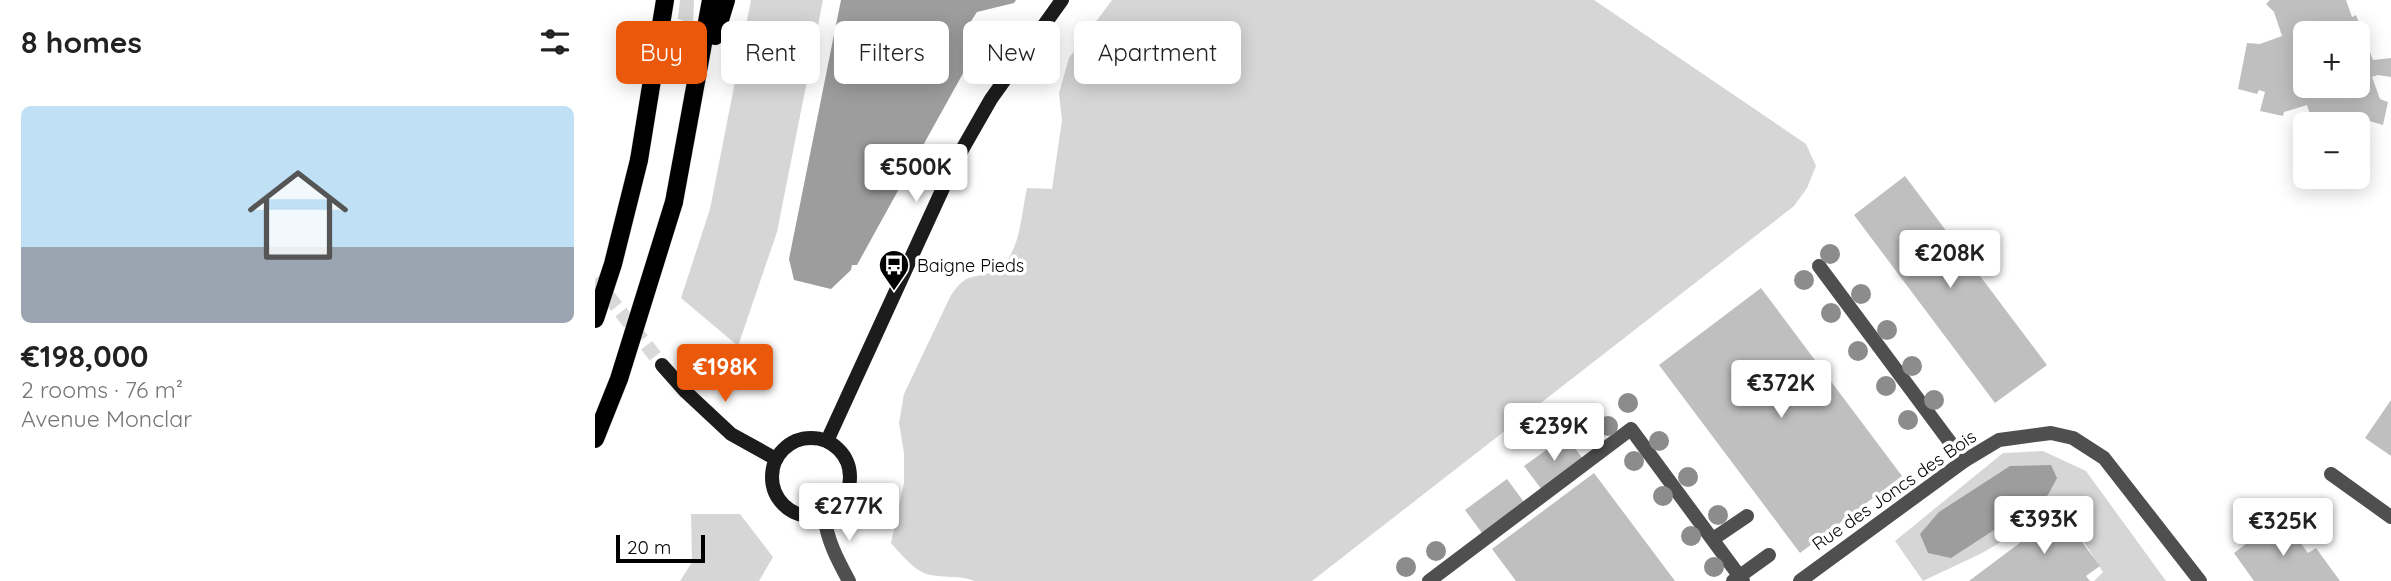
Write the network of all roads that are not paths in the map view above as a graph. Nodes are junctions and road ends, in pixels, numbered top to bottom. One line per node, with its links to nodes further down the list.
1 (665, 0): 7 (main road, bridge)
2 (711, 0): 5 (main road)
3 (726, 0): 5 (main road)
4 (1062, 0): 10 (main road)
5 (692, 114): 9 (main road, bridge)
6 (1819, 266): 12 (street)
7 (595, 319)
8 (661, 365): 11 (main road)
9 (595, 439)
10 (827, 441): 11 (main road); 14 (main road)
11 (776, 459): 14 (main road)
12 (1964, 461): 22 (street, Rue des Joncs des Bois); 23 (street, Rue des Joncs des Bois)
13 (2331, 474): 16 (street)
14 (824, 515): 21 (street)
15 (1747, 516): 17 (street)
16 (2391, 517)
17 (1713, 539): 19 (street); 20 (street)
18 (1769, 555): 20 (street)
19 (1437, 579)
20 (1738, 579)
21 (849, 581)
22 (1800, 581)
23 (2200, 581)

